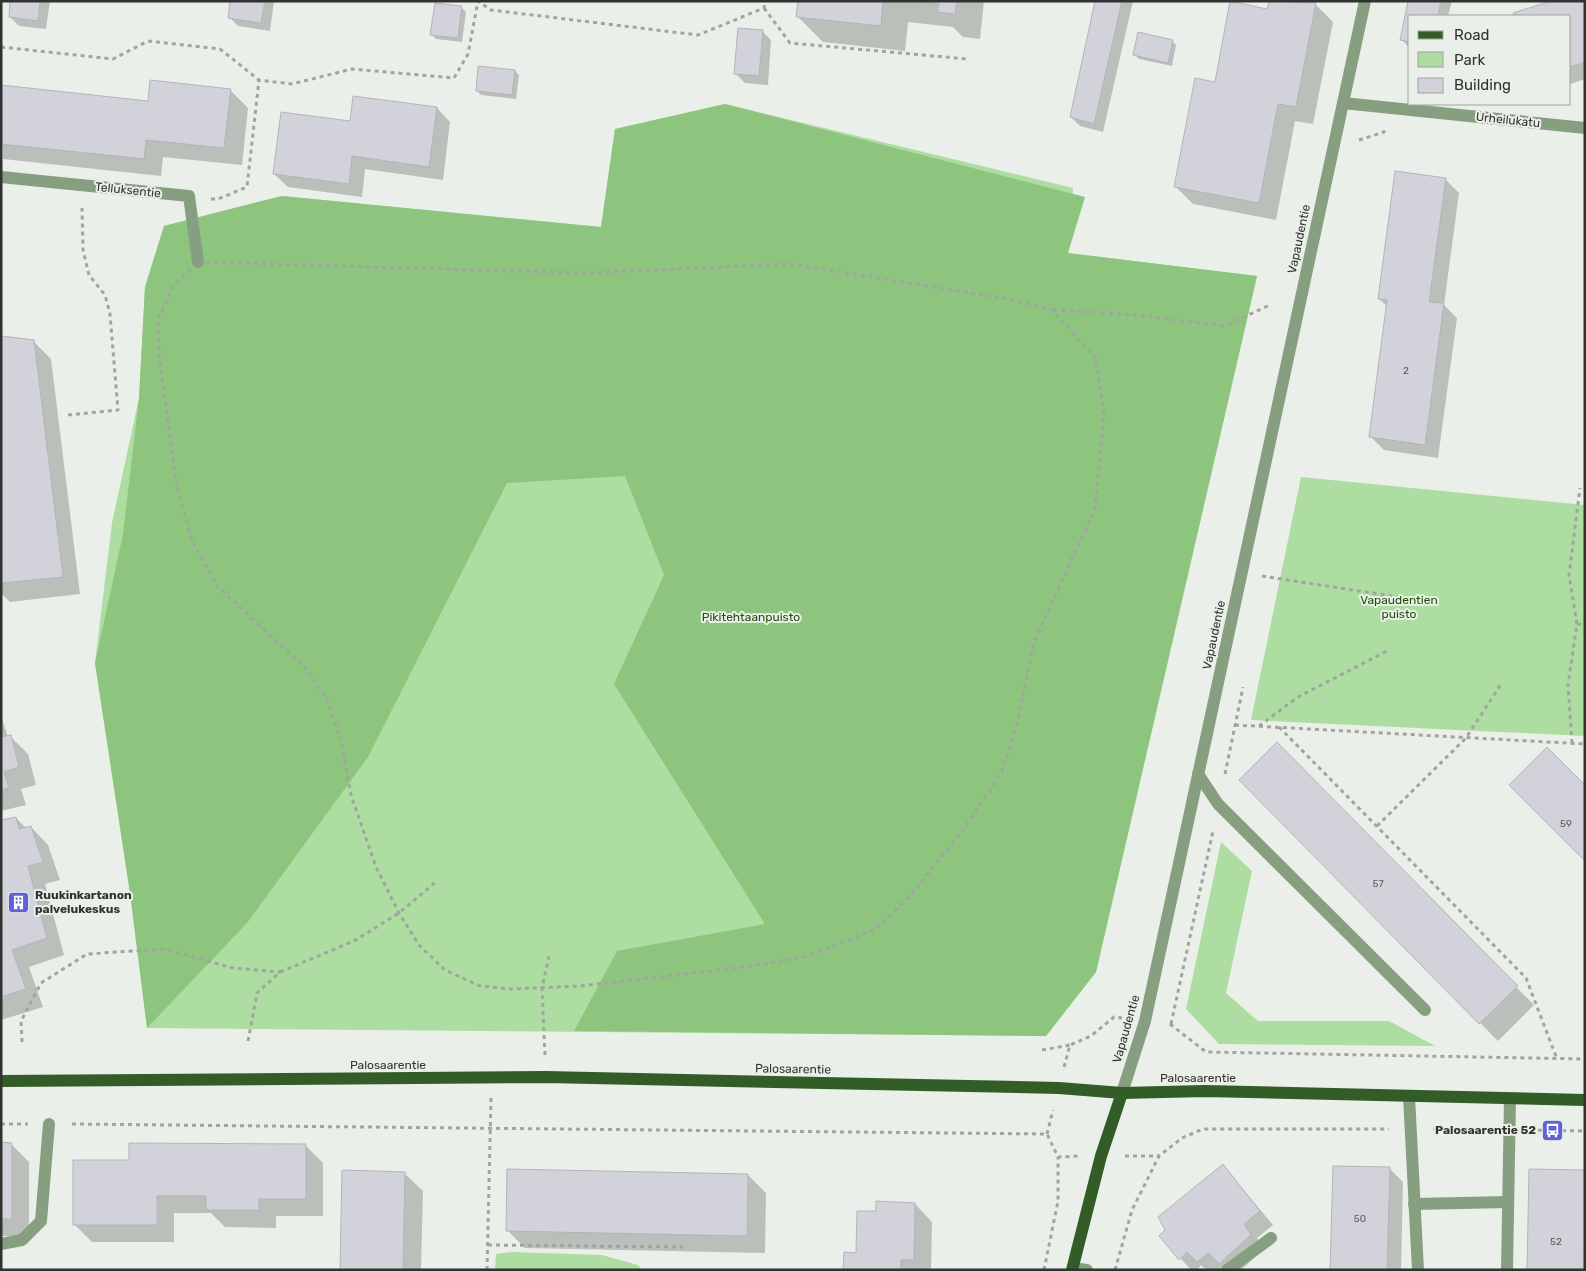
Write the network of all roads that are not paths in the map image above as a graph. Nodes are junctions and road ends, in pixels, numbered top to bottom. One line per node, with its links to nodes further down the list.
1 (1365, 1): 2 (street, Vapaudentie)
2 (1343, 102): 3 (street, Urheilukatu); 6 (street, Vapaudentie)
3 (1585, 128)
4 (1, 177): 5 (street, Telluksentie)
5 (198, 262)
6 (1198, 774): 7 (street); 9 (street, Vapaudentie)
7 (1425, 1010)
8 (1, 1081): 9 (main road, Palosaarentie)
9 (1122, 1093): 10 (main road, Palosaarentie); 18 (main road, Vapaudentie)
10 (1409, 1096): 11 (main road, Palosaarentie); 15 (street)
11 (1510, 1099): 12 (main road, Palosaarentie); 14 (street)
12 (1585, 1100)
13 (49, 1124): 17 (street)
14 (1508, 1202): 15 (street); 22 (street)
15 (1414, 1204): 21 (street)
16 (1271, 1238): 20 (street)
17 (1, 1244)
18 (1073, 1269): 19 (street)
19 (1088, 1270)
20 (1227, 1270)
21 (1418, 1270)
22 (1506, 1270)

